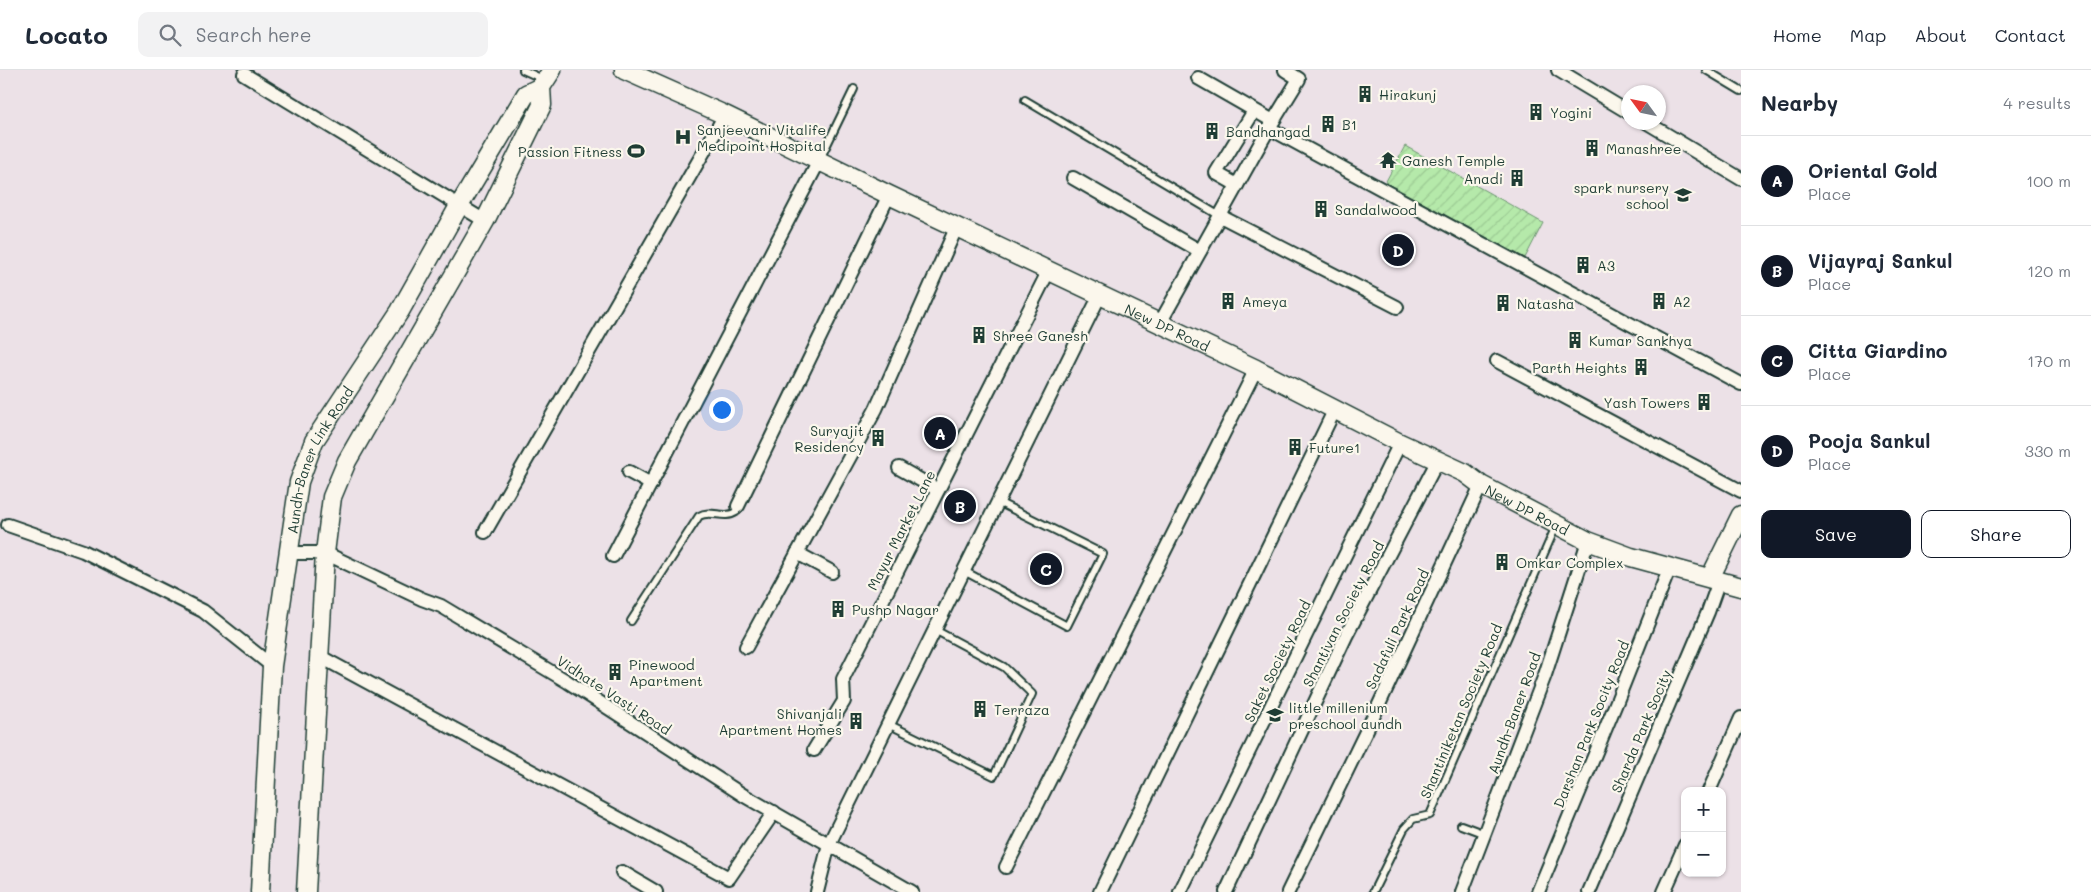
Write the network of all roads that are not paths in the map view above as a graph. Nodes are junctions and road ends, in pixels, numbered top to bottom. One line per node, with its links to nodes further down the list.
1 (523, 70): 8 (lane)
2 (624, 70): 14 (main road, New DP Road)
3 (1286, 70): 15 (street)
4 (1558, 70): 12 (street)
5 (1706, 70): 10 (lane)
6 (244, 74): 22 (street)
7 (1198, 78): 13 (street)
8 (546, 79): 22 (main road, Aundh-Baner Link Road); 24 (main road, Aundh-Baner Link Road)
9 (854, 89): 17 (lane)
10 (1741, 91)
11 (1025, 100): 23 (lane)
12 (1621, 108)
13 (1254, 111): 15 (street); 20 (street)
14 (724, 115): 17 (main road, New DP Road); 48 (street)
15 (1271, 125): 20 (street); 33 (street)
16 (1659, 130): 19 (street)
17 (819, 161): 21 (main road, New DP Road); 39 (street)
18 (1073, 178): 26 (street)
19 (1741, 179)
20 (1237, 185): 23 (street)
21 (889, 195): 25 (main road, New DP Road); 44 (street)
22 (459, 206): 24 (street); 50 (main road, Aundh-Baner Link Road)
23 (1220, 216): 26 (street); 29 (street)
24 (486, 221): 51 (main road, Aundh-Baner Link Road)
25 (957, 226): 27 (main road, New DP Road); 52 (street)
26 (1200, 251): 30 (street)
27 (1049, 270): 28 (main road, New DP Road); 41 (street, Mayur Market Lane)
28 (1100, 295): 30 (main road, New DP Road); 43 (street)
29 (1397, 307)
30 (1160, 323): 32 (main road, New DP Road)
31 (1497, 361): 42 (street)
32 (1256, 369): 34 (main road, New DP Road); 73 (street)
33 (1741, 384)
34 (1335, 409): 35 (main road, New DP Road); 80 (street)
35 (1400, 443): 36 (main road, New DP Road); 81 (street, Saket Society Road)
36 (1438, 460): 40 (main road, New DP Road); 82 (street, Shantivan Society Road)
37 (899, 468): 41 (street)
38 (629, 472): 39 (street)
39 (651, 484): 53 (street)
40 (1481, 485): 47 (main road, New DP Road); 83 (street, Sadafuli Park Road)
41 (938, 490): 66 (street, Mayur Market Lane)
42 (1741, 491)
43 (998, 502): 55 (street); 55 (lane)
44 (738, 506): 59 (lane)
45 (1741, 515): 57 (main road)
46 (8, 525): 63 (street)
47 (1556, 525): 49 (main road, New DP Road); 84 (lane, Shantiniketan Society Road)
48 (485, 532)
49 (1588, 541): 54 (main road, New DP Road); 70 (street, Aundh-Baner Road)
50 (289, 553): 51 (street, Vidhate Vasti Road); 63 (main road, Aundh-Baner Link Road)
51 (325, 553): 62 (main road, Aundh-Baner Link Road); 68 (street, Vidhate Vasti Road)
52 (797, 553): 56 (street); 61 (street)
53 (614, 556)
54 (1670, 568): 57 (main road, New DP Road); 86 (street, Darshan Park Socity Road)
55 (964, 571): 60 (street)
56 (832, 572)
57 (1714, 579): 58 (main road, New DP Road); 87 (street, Sharda Park Socity)
58 (1741, 587)
59 (631, 621)
60 (935, 630): 65 (street); 65 (lane)
61 (746, 647)
62 (319, 656): 68 (street); 76 (main road, Aundh-Baner Link Road)
63 (272, 666): 75 (main road, Aundh-Baner Link Road)
64 (1741, 718): 67 (street)
65 (888, 724): 71 (street)
66 (814, 750)
67 (1711, 787)
68 (774, 812): 71 (street, Vidhate Vasti Road)
69 (1461, 825): 70 (lane)
70 (1485, 834): 85 (street, Aundh-Baner Road)
71 (829, 844): 78 (street); 79 (street, Vidhate Vasti Road)
72 (1681, 854): 88 (street)
73 (1006, 867)
74 (622, 872): 77 (street)
75 (260, 892)
76 (306, 892)
77 (656, 892)
78 (817, 892)
79 (912, 892)
80 (1100, 892)
81 (1180, 892)
82 (1226, 892)
83 (1288, 892)
84 (1373, 892)
85 (1462, 892)
86 (1538, 892)
87 (1589, 892)
88 (1664, 892)

